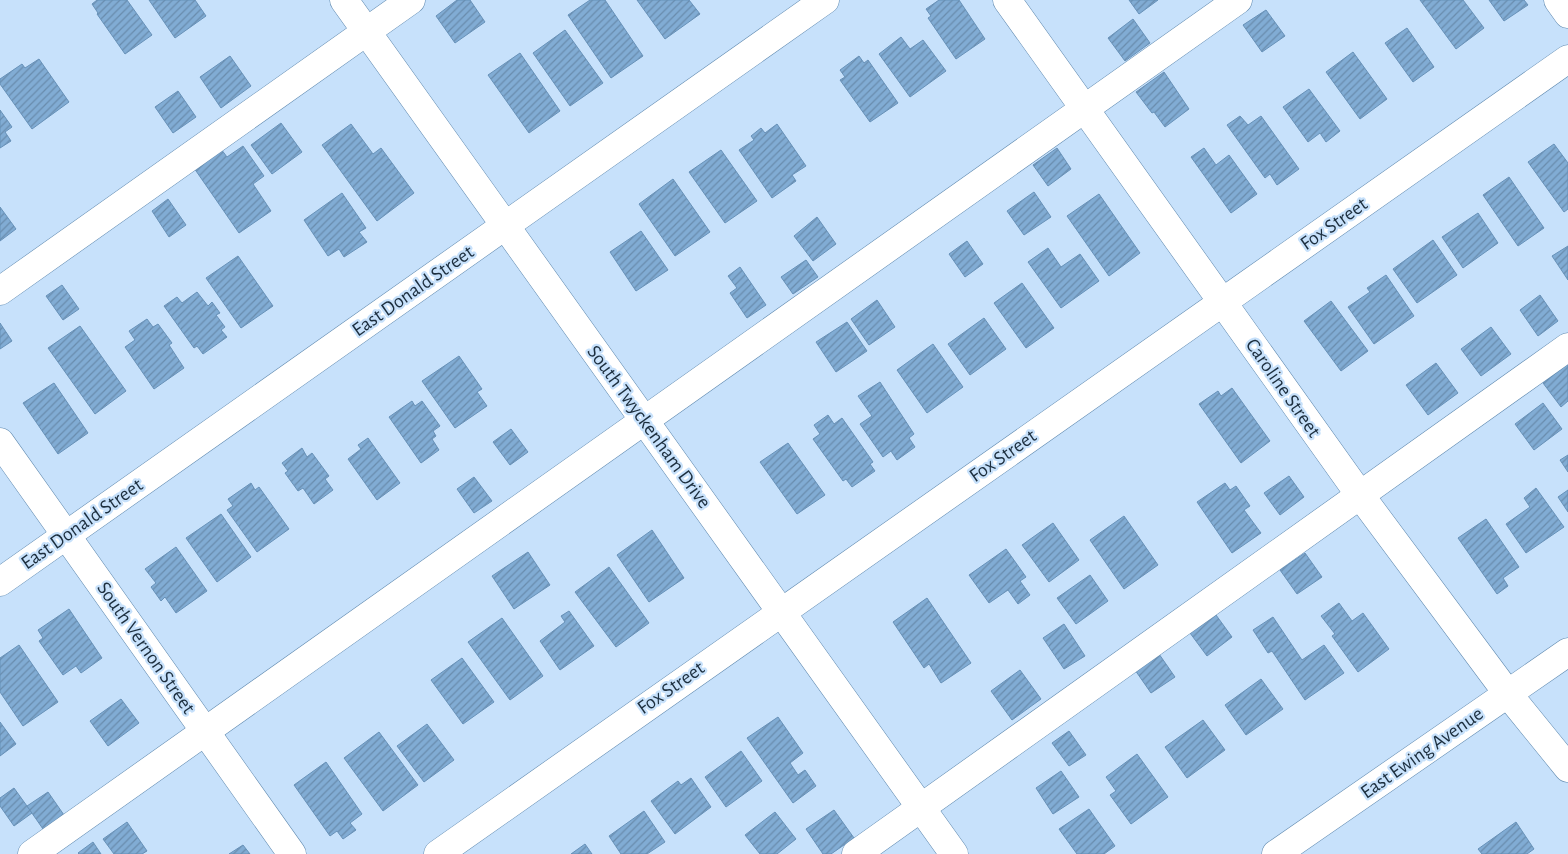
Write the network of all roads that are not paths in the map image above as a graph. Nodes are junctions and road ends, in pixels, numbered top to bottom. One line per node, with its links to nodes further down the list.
1 (344, 0): 8 (street, South Twyckenham Drive)
2 (411, 0): 8 (street)
3 (825, 0): 11 (street, East Donald Street)
4 (1007, 0): 10 (street, Caroline Street)
5 (1238, 0): 10 (street)
6 (1558, 0): 7 (street)
7 (1568, 14)
8 (366, 32): 11 (street, South Twyckenham Drive); 12 (street)
9 (1568, 59): 13 (street, Fox Street)
10 (1085, 108): 13 (street, Caroline Street); 15 (street)
11 (505, 225): 15 (street, South Twyckenham Drive); 18 (street, East Donald Street)
12 (0, 291)
13 (1222, 303): 17 (street, Caroline Street); 20 (street, Fox Street)
14 (1568, 348): 17 (street)
15 (644, 420): 20 (street, South Twyckenham Drive); 23 (street)
16 (0, 442): 18 (street, South Vernon Street)
17 (1360, 496): 22 (street, Caroline Street); 25 (street)
18 (66, 535): 19 (street, East Donald Street); 23 (street, South Vernon Street)
19 (0, 582)
20 (781, 610): 25 (street, South Twyckenham Drive); 28 (street, Fox Street)
21 (1568, 652): 22 (street, East Ewing Avenue)
22 (1508, 694): 24 (street, Caroline Street); 31 (street, East Ewing Avenue)
23 (205, 731): 26 (street); 27 (street, South Vernon Street)
24 (1568, 768)
25 (921, 808): 29 (street); 30 (street, South Twyckenham Drive)
26 (32, 854)
27 (292, 854)
28 (438, 854)
29 (856, 854)
30 (954, 854)
31 (1276, 854)

